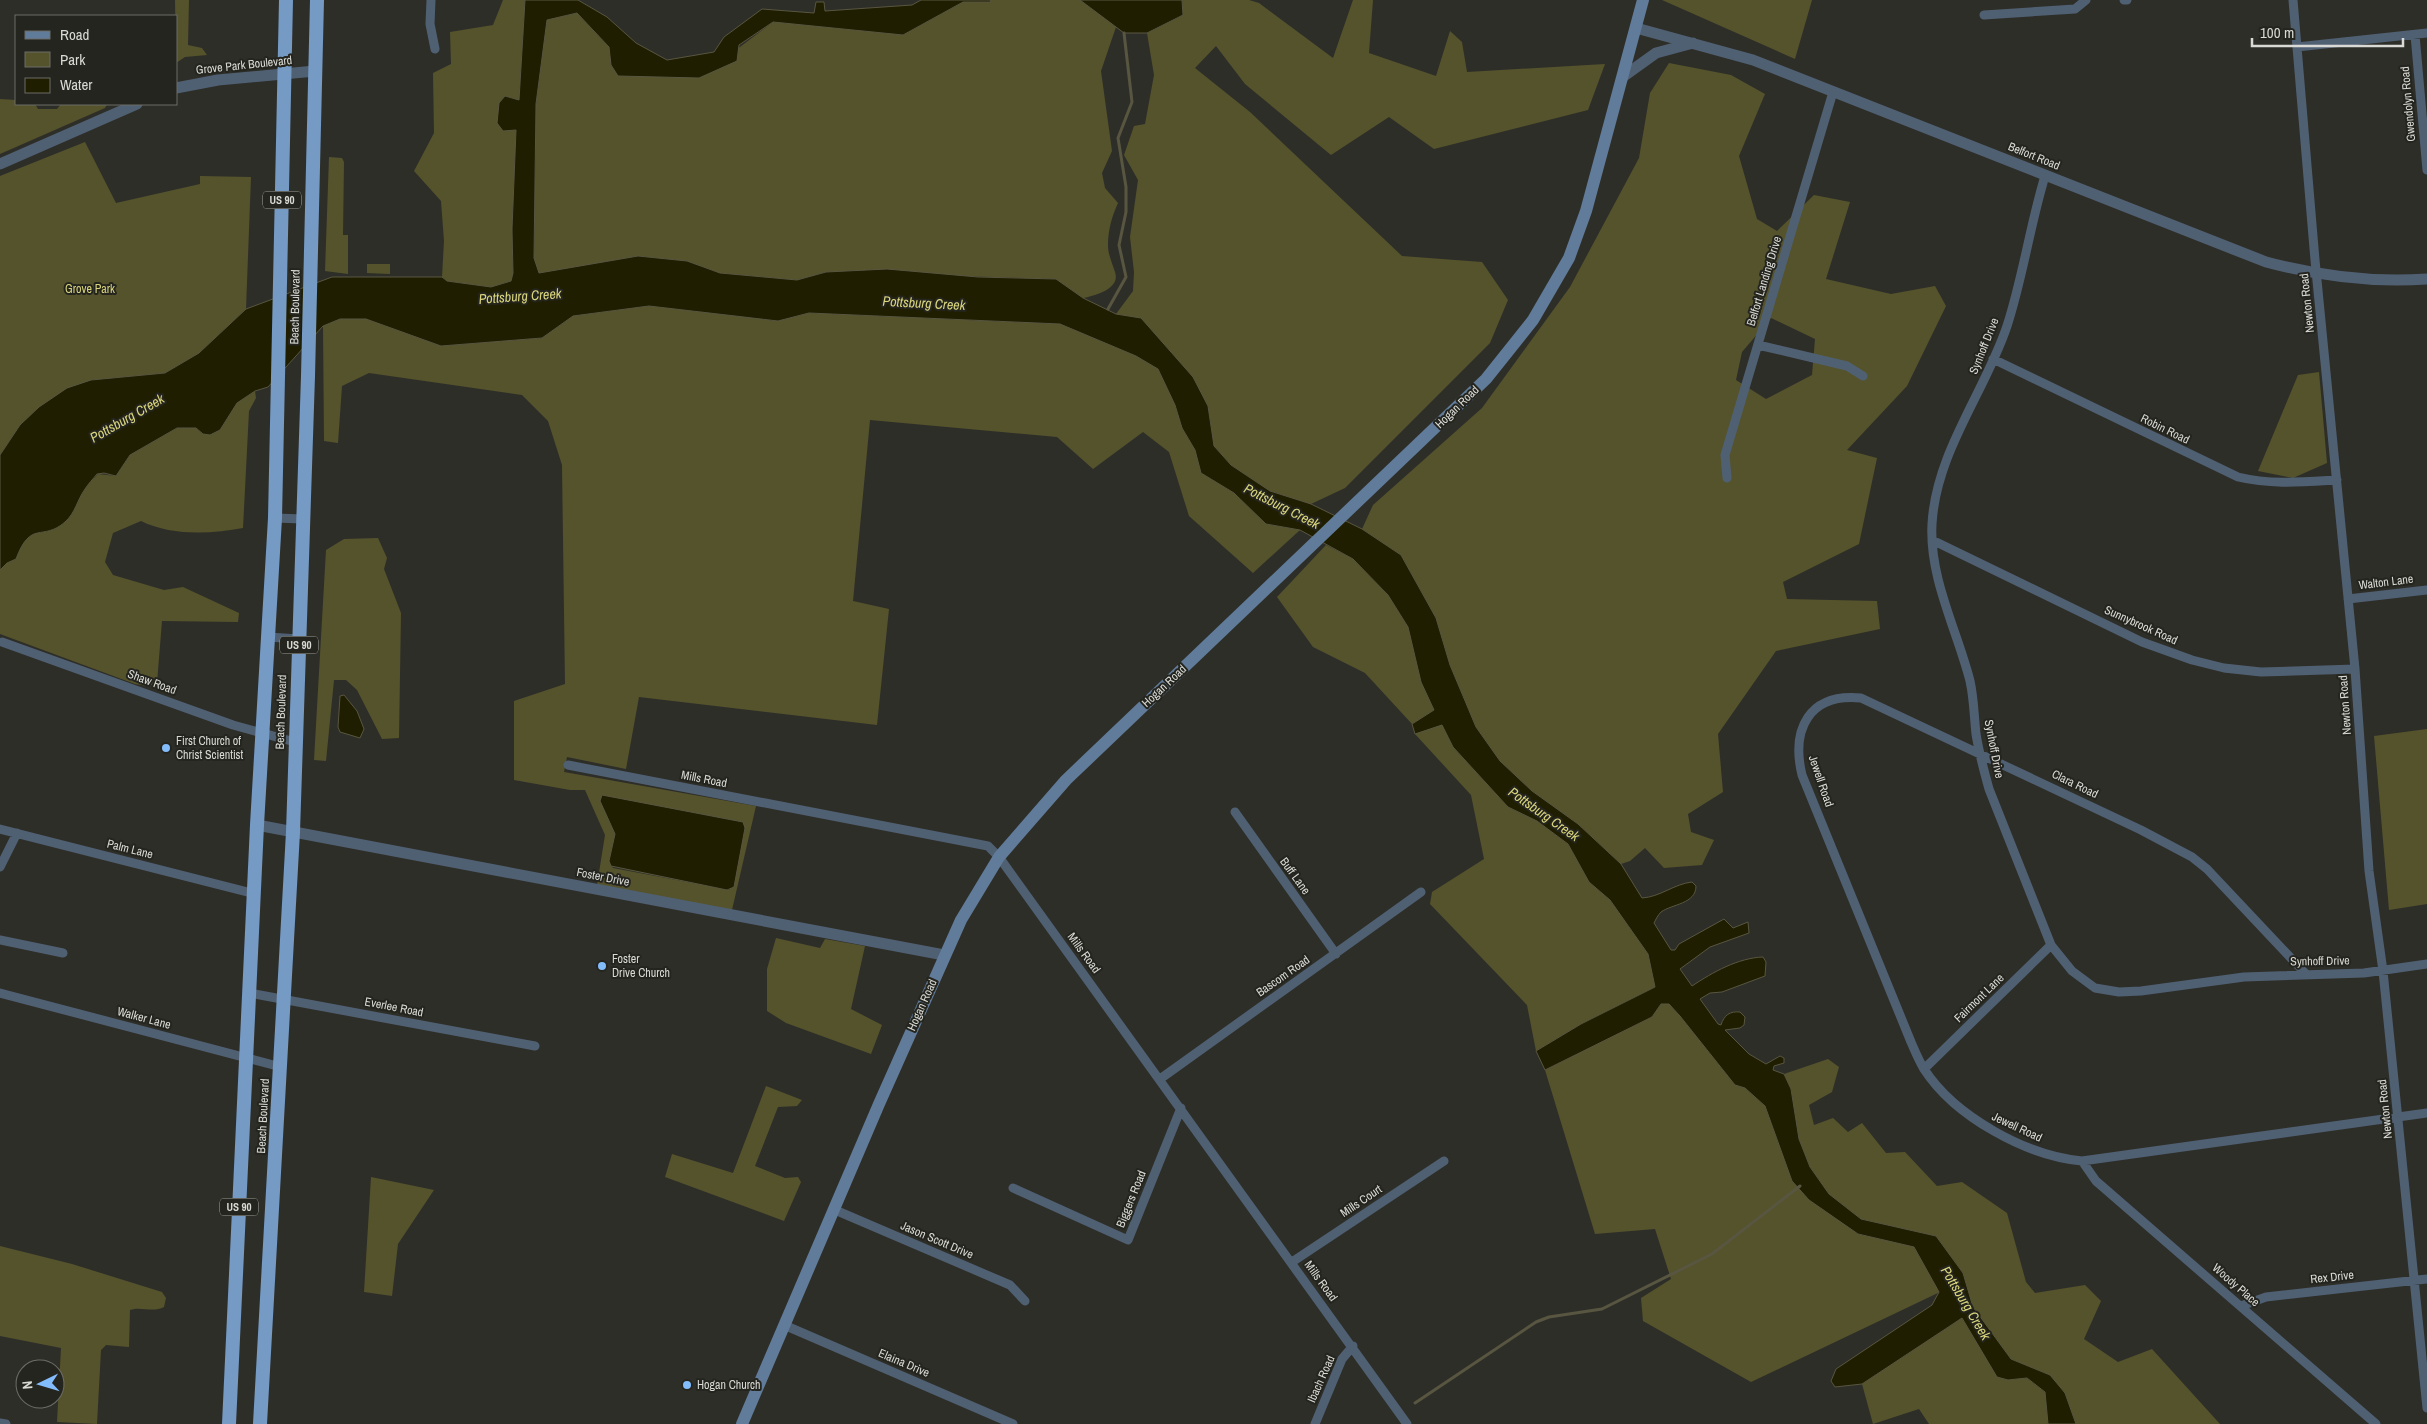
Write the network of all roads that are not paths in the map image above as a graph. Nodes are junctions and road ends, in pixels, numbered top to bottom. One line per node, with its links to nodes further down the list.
1 (286, 0): 15 (highway, US 90)
2 (317, 0): 14 (highway, Beach Boulevard / US 90)
3 (430, 0): 13 (street)
4 (1643, 0): 8 (main road, Hogan Road)
5 (2086, 0): 7 (street)
6 (2293, 0): 12 (street, Newton Road)
7 (1984, 15)
8 (1636, 28): 11 (street, Belfort Road); 16 (main road, Hogan Road)
9 (2427, 33): 10 (street)
10 (2415, 34): 12 (street); 21 (street, Gwendolyn Road)
11 (1694, 42): 16 (street); 18 (street, Belfort Road)
12 (2297, 47): 23 (street, Newton Road)
13 (435, 49)
14 (315, 71): 15 (street, Grove Park Boulevard); 31 (highway, Beach Boulevard / US 90)
15 (285, 74): 17 (street, Grove Park Boulevard); 30 (highway, US 90)
16 (1624, 76): 49 (main road, Hogan Road)
17 (178, 88)
18 (1833, 92): 22 (street, Belfort Road); 25 (street, Belfort Landing Drive)
19 (135, 105): 20 (street)
20 (0, 164)
21 (2427, 170)
22 (2045, 176): 23 (street, Belfort Road); 26 (street, Synhoff Drive)
23 (2316, 274): 24 (street, Belfort Road); 29 (street, Newton Road)
24 (2427, 279)
25 (1758, 345): 27 (street); 28 (street, Belfort Landing Drive)
26 (1993, 359): 29 (street, Robin Road); 32 (street, Synhoff Drive)
27 (1863, 376)
28 (1727, 478)
29 (2336, 480): 34 (street, Newton Road)
30 (275, 518): 31 (street); 35 (highway, US 90)
31 (303, 519): 36 (highway, Beach Boulevard / US 90)
32 (1932, 540): 38 (street, Sunnybrook Road); 42 (street, Synhoff Drive)
33 (2427, 590): 34 (street, Walton Lane)
34 (2348, 599): 38 (street, Newton Road)
35 (268, 637): 36 (street); 40 (highway, US 90)
36 (299, 639): 41 (highway, Beach Boulevard / US 90)
37 (2, 642): 40 (street, Shaw Road)
38 (2355, 669): 59 (street, Newton Road)
39 (1803, 725): 42 (street, Clara Road); 67 (street, Jewell Road)
40 (263, 733): 41 (street, Shaw Road); 45 (highway, US 90)
41 (295, 742): 47 (highway, Beach Boulevard / US 90)
42 (1980, 752): 54 (street, Synhoff Drive); 60 (street, Clara Road)
43 (568, 765): 49 (street, Mills Road)
44 (1235, 812): 56 (street, Buff Lane)
45 (258, 825): 47 (street, Foster Drive); 52 (highway, US 90)
46 (0, 829): 48 (street, Palm Lane)
47 (293, 832): 57 (street, Foster Drive); 63 (highway, Beach Boulevard / US 90)
48 (17, 833): 50 (street); 52 (street, Palm Lane)
49 (999, 857): 57 (main road, Hogan Road); 68 (street, Mills Road)
50 (0, 867)
51 (1421, 892): 56 (street, Bascom Road)
52 (255, 894): 62 (highway, US 90)
53 (0, 940): 55 (street)
54 (2051, 946): 60 (street, Synhoff Drive); 67 (street, Fairmont Lane)
55 (63, 953)
56 (1336, 954): 68 (street, Bascom Road)
57 (944, 956): 75 (main road, Hogan Road)
58 (2427, 964): 59 (street, Synhoff Drive)
59 (2383, 971): 60 (street, Synhoff Drive); 71 (street, Newton Road)
60 (2305, 973)
61 (0, 993): 65 (street, Walker Lane)
62 (249, 993): 63 (street, Everlee Road); 65 (highway, US 90)
63 (284, 1000): 64 (street, Everlee Road); 66 (highway, Beach Boulevard / US 90)
64 (535, 1046)
65 (246, 1057): 66 (street, Walker Lane); 86 (highway, US 90)
66 (281, 1067): 87 (highway, Beach Boulevard / US 90)
67 (1924, 1069): 73 (street, Jewell Road)
68 (1160, 1079): 69 (street, Mills Road)
69 (1181, 1108): 74 (street, Biggers Road); 76 (street, Mills Road)
70 (2427, 1113): 71 (street, Jewell Road)
71 (2399, 1117): 73 (street, Jewell Road); 78 (street, Newton Road)
72 (1444, 1160): 76 (street, Mills Court)
73 (2082, 1161): 80 (street, Woody Place)
74 (1013, 1188)
75 (835, 1210): 79 (street, Jason Scott Drive); 81 (main road, Hogan Road)
76 (1292, 1262): 82 (street, Mills Road)
77 (2427, 1279): 78 (street, Rex Drive)
78 (2414, 1280): 80 (street, Rex Drive); 83 (street, Newton Road)
79 (1025, 1301)
80 (2241, 1306): 92 (street, Woody Place)
81 (784, 1325): 88 (main road, Hogan Road); 89 (street, Elaina Drive)
82 (1352, 1346): 90 (street, Ibach Road); 91 (street, Mills Road)
83 (2427, 1408)
84 (0, 1423): 85 (street)
85 (6, 1424)
86 (229, 1424)
87 (260, 1424)
88 (742, 1424)
89 (1013, 1424)
90 (1315, 1424)
91 (1408, 1424)
92 (2376, 1424)

